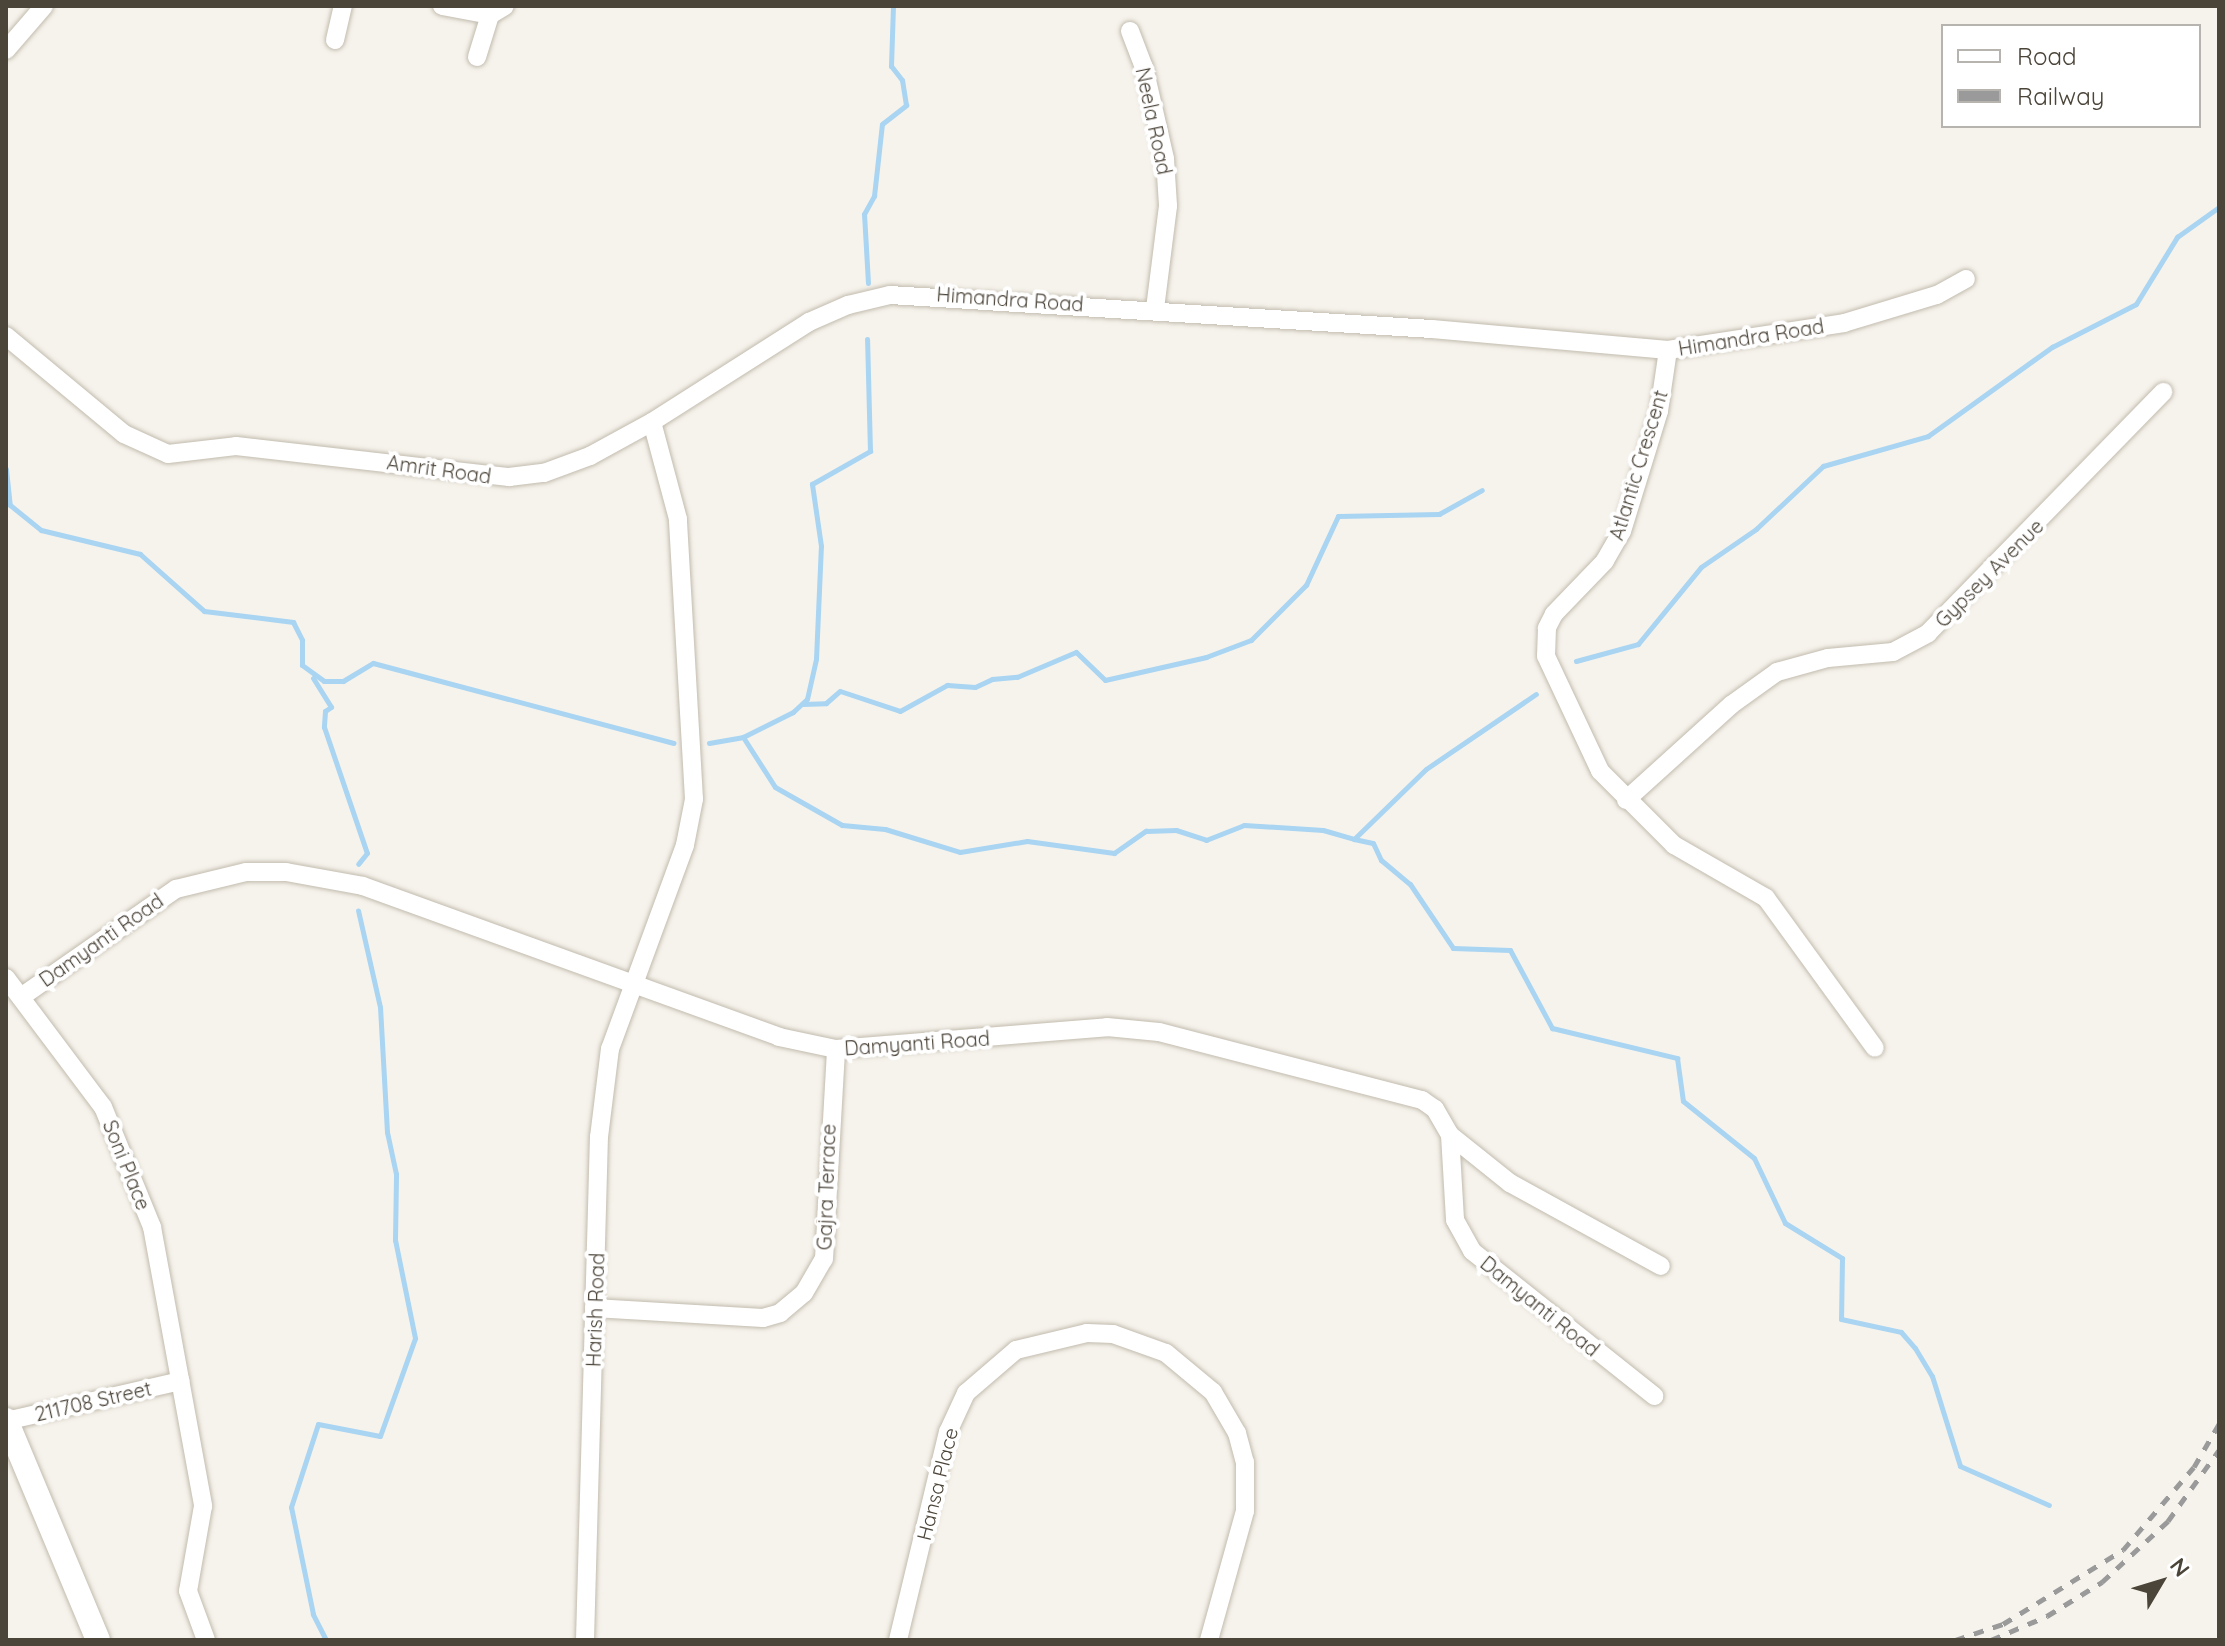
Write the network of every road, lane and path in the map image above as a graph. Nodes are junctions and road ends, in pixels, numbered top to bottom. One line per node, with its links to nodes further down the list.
1 (44, 6): 7 (street)
2 (343, 6): 6 (street)
3 (442, 6): 4 (street)
4 (498, 10): 8 (street)
5 (1130, 31): 10 (street, Neela Road)
6 (335, 40)
7 (6, 50)
8 (477, 57)
9 (1966, 279): 12 (street, Himandra Road)
10 (1155, 309): 12 (street, Himandra Road); 14 (street, Himandra Road)
11 (6, 336): 14 (street, Amrit Road)
12 (1668, 350): 15 (street, Atlantic Crescent)
13 (2163, 392): 15 (street, Gypsey Avenue)
14 (652, 422): 17 (street)
15 (1626, 800): 19 (street, Atlantic Crescent)
16 (6, 978): 18 (street, Soni Place)
17 (632, 984): 18 (street, Damyanti Road); 20 (street, Damyanti Road); 23 (street, Harish Road)
18 (21, 997): 24 (street, Soni Place)
19 (1875, 1048)
20 (836, 1049): 21 (street, Damyanti Road); 23 (street, Gajra Terrace)
21 (1450, 1135): 22 (street); 25 (street, Damyanti Road)
22 (1661, 1266)
23 (594, 1308): 29 (street, Harish Road)
24 (180, 1381): 26 (street, 211708 Street); 28 (street, Soni Place)
25 (1654, 1396)
26 (6, 1421): 27 (street)
27 (98, 1640)
28 (206, 1640)
29 (585, 1640)
30 (898, 1640): 31 (street, Hansa Place)
31 (1209, 1640)

